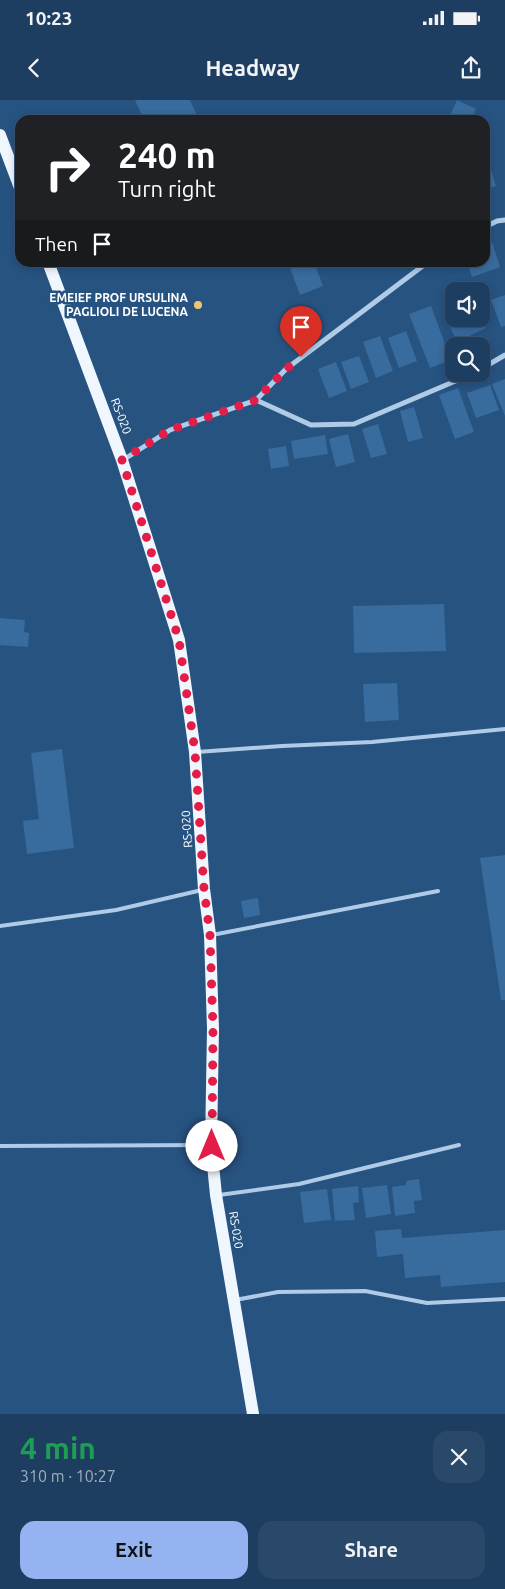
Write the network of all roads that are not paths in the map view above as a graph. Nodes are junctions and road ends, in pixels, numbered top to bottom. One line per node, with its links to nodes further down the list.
1 (0, 135): 2 (main road)
2 (15, 175)
3 (505, 220): 4 (street)
4 (490, 224)
5 (50, 267): 11 (main road, RS-020)
6 (421, 267): 10 (street)
7 (505, 355): 8 (street)
8 (490, 364)
9 (453, 382): 10 (street)
10 (256, 400): 11 (street)
11 (122, 460): 13 (main road, RS-020)
12 (505, 729): 13 (lane)
13 (195, 752): 14 (main road, RS-020)
14 (204, 889): 16 (lane); 17 (main road, RS-020)
15 (438, 891): 17 (lane)
16 (0, 926)
17 (210, 935): 20 (main road, RS-020)
18 (459, 1145): 21 (lane)
19 (0, 1146): 20 (lane)
20 (212, 1146): 21 (main road, RS-020)
21 (216, 1195): 23 (main road, RS-020)
22 (505, 1299): 23 (lane)
23 (233, 1301): 24 (main road, RS-020)
24 (253, 1414)

